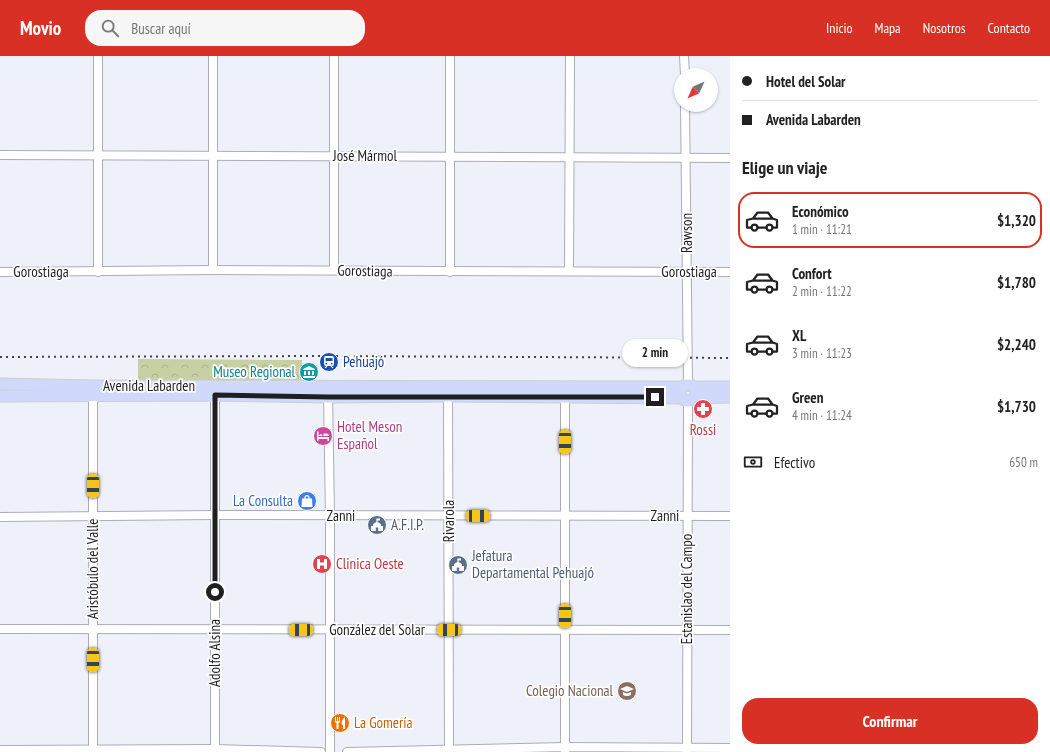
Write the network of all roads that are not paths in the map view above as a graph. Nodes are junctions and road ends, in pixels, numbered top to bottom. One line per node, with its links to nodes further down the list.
1 (98, 56): 10 (street)
2 (213, 56): 11 (street)
3 (334, 56): 12 (street)
4 (450, 56): 13 (street)
5 (570, 56): 14 (street)
6 (684, 56): 7 (street)
7 (685, 68)
8 (685, 112): 15 (street, Rawson)
9 (0, 155): 10 (street, José Mármol)
10 (98, 156): 11 (street, José Mármol); 21 (street)
11 (213, 156): 12 (street, José Mármol); 17 (street)
12 (334, 156): 13 (street, José Mármol); 18 (street)
13 (450, 156): 14 (street, José Mármol); 22 (street)
14 (571, 157): 15 (street, José Mármol); 19 (street)
15 (686, 158): 16 (street, José Mármol); 23 (street, Rawson)
16 (730, 158)
17 (213, 270): 18 (street, Gorostiaga); 21 (street, Gorostiaga)
18 (334, 270): 22 (street, Gorostiaga)
19 (569, 271): 22 (street, Gorostiaga); 23 (street, Gorostiaga)
20 (0, 272): 21 (street, Gorostiaga)
21 (98, 272)
22 (450, 272)
23 (687, 272): 24 (street, Gorostiaga); 32 (street, Rawson)
24 (730, 272)
25 (0, 384): 29 (main road, Avenida Labarden)
26 (730, 387): 32 (main road, Avenida Labarden)
27 (215, 390): 29 (main road, Avenida Labarden); 30 (main road, Avenida Labarden); 35 (street, Adolfo Alsina)
28 (448, 391): 30 (main road, Avenida Labarden); 31 (main road, Avenida Labarden); 38 (street, Rivarola)
29 (93, 392): 33 (main road, Avenida Labarden); 36 (street, Aristóbulo del Valle)
30 (328, 392): 37 (street)
31 (565, 392): 32 (main road, Avenida Labarden); 39 (street)
32 (688, 393): 34 (main road, Avenida Labarden); 40 (street, Estanislao del Campo)
33 (0, 396)
34 (730, 397)
35 (215, 515): 36 (street, Zanni); 37 (street, Zanni); 45 (street, Adolfo Alsina)
36 (93, 516): 42 (street, Zanni); 44 (street, Aristóbulo del Valle)
37 (330, 516): 38 (street, Zanni); 46 (street)
38 (449, 516): 39 (street, Zanni); 47 (street, Rivarola)
39 (565, 516): 40 (street, Zanni); 48 (street)
40 (687, 516): 41 (street, Zanni); 49 (street, Estanislao del Campo)
41 (730, 516)
42 (0, 517)
43 (0, 630): 44 (street, González del Solar)
44 (93, 630): 45 (street, González del Solar); 55 (street, Aristóbulo del Valle)
45 (215, 630): 46 (street, González del Solar); 56 (street, Adolfo Alsina)
46 (329, 630): 47 (street, González del Solar); 59 (street)
47 (449, 630): 48 (street, González del Solar); 57 (street, Rivarola)
48 (565, 630): 49 (street, González del Solar); 53 (street)
49 (687, 630): 50 (street, González del Solar); 54 (street, Estanislao del Campo)
50 (730, 630)
51 (730, 748): 54 (street)
52 (0, 750): 55 (street)
53 (565, 750): 54 (street); 57 (street)
54 (687, 750)
55 (93, 751): 56 (street)
56 (215, 751): 58 (street)
57 (449, 751): 60 (street)
58 (321, 752)
59 (330, 752)
60 (347, 752)

